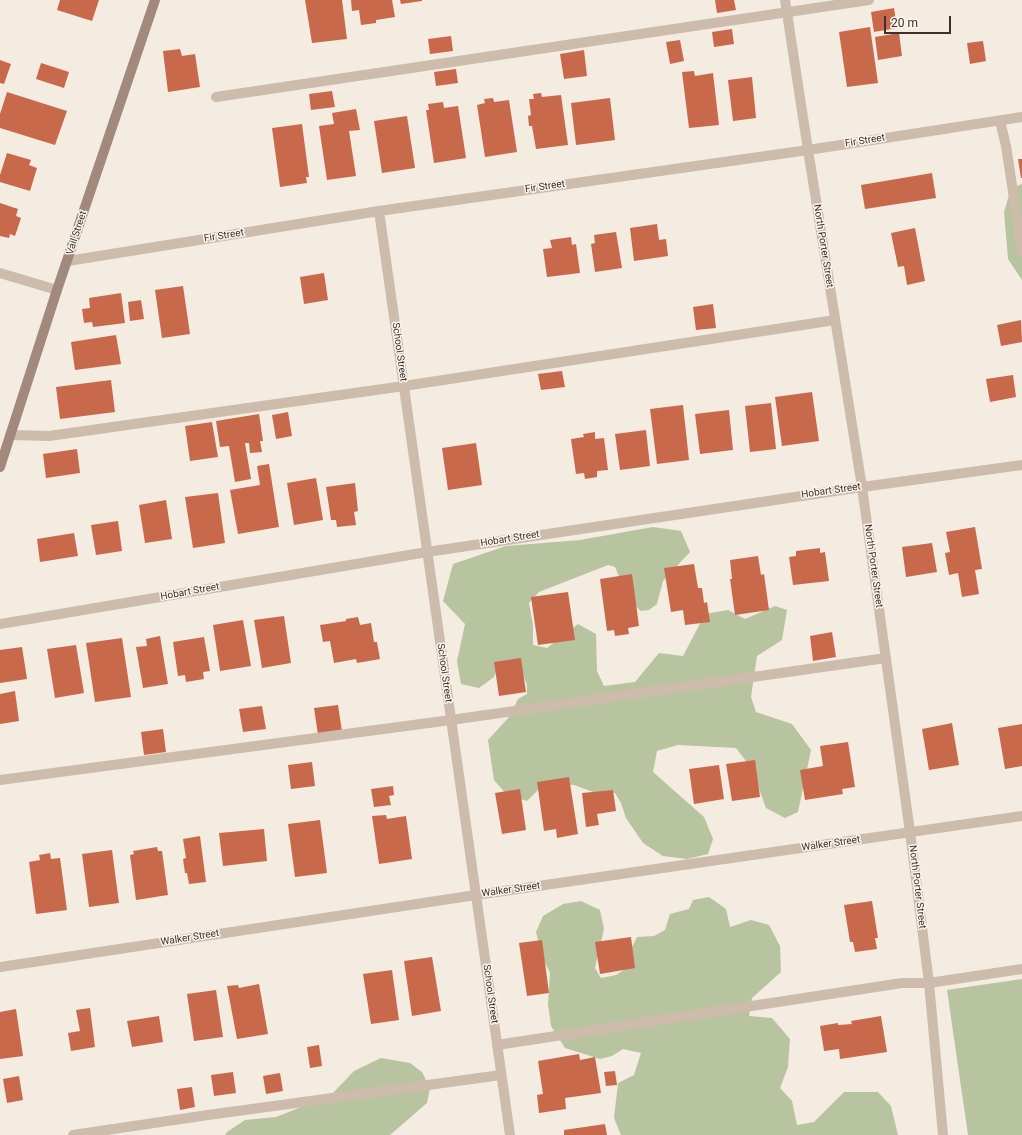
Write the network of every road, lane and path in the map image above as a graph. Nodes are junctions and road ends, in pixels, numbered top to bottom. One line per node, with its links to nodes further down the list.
1 (155, 0): 11 (street, Vail Street)
2 (785, 0): 4 (street, North Porter Street)
3 (868, 0): 4 (street)
4 (787, 12): 5 (street); 8 (street, North Porter Street)
5 (216, 97)
6 (1022, 117): 7 (street, Fir Street)
7 (1000, 121): 8 (street, Fir Street); 10 (street)
8 (808, 150): 9 (street, Fir Street); 14 (street, North Porter Street)
9 (379, 211): 11 (street, Fir Street); 15 (street, School Street)
10 (1022, 250)
11 (68, 261): 13 (street, Vail Street)
12 (0, 273): 13 (street)
13 (57, 290): 16 (street, Vail Street)
14 (835, 320): 15 (street); 19 (street, North Porter Street)
15 (404, 386): 16 (street); 20 (street, School Street)
16 (10, 435): 17 (street, Vail Street)
17 (0, 464)
18 (1022, 465): 19 (street, Hobart Street)
19 (862, 487): 20 (street, Hobart Street); 22 (street, North Porter Street)
20 (427, 552): 21 (street, Hobart Street); 23 (street, School Street)
21 (0, 624)
22 (886, 658): 23 (street); 26 (street, North Porter Street)
23 (451, 720): 24 (street); 27 (street, School Street)
24 (0, 780)
25 (1022, 816): 26 (street, Walker Street)
26 (910, 832): 27 (street, Walker Street); 30 (street, North Porter Street)
27 (476, 895): 28 (street, Walker Street); 31 (street, School Street)
28 (0, 967)
29 (1022, 969): 30 (street)
30 (929, 983): 31 (street); 35 (street, North Porter Street)
31 (497, 1045): 32 (street, School Street)
32 (501, 1075): 33 (street); 34 (street, School Street)
33 (73, 1135)
34 (510, 1135)
35 (943, 1135)

